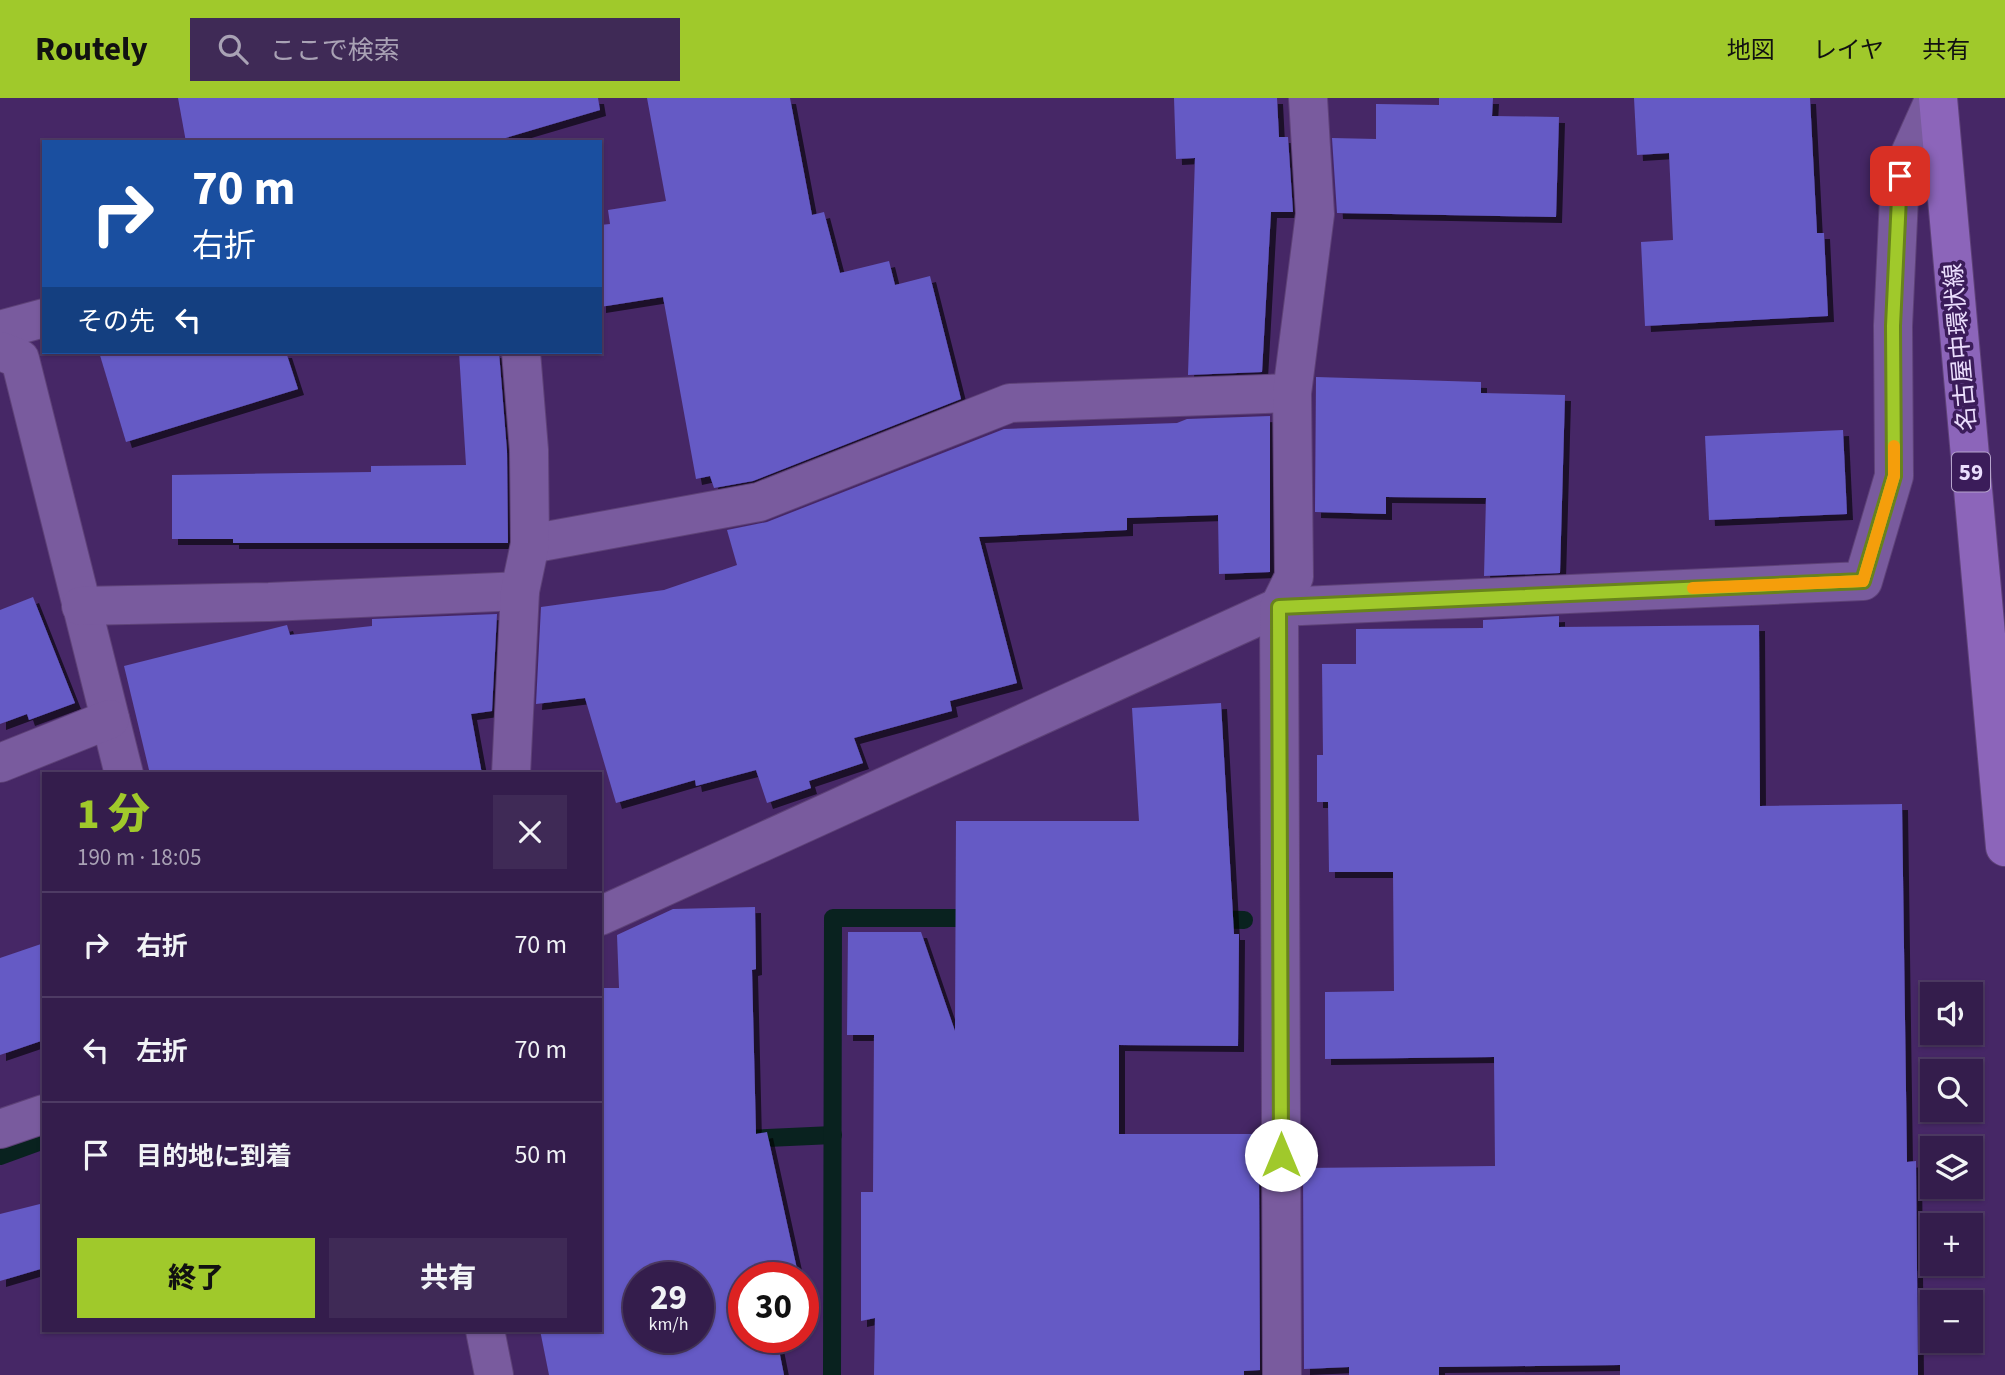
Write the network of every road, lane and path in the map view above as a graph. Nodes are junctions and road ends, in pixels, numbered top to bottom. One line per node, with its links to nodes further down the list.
1 (1308, 98): 7 (street)
2 (1936, 98): 11 (street); 16 (main road, 名古屋中環状線 / 59)
3 (42, 319): 4 (street)
4 (0, 330)
5 (0, 351): 10 (street)
6 (522, 354): 8 (street)
7 (1292, 393): 8 (street); 11 (street)
8 (530, 544): 9 (street)
9 (520, 591): 10 (street); 15 (street)
10 (81, 606): 12 (street)
11 (1279, 607): 17 (street); 22 (street)
12 (110, 719): 13 (street); 14 (street)
13 (0, 762)
14 (123, 772)
15 (511, 772)
16 (2005, 847)
17 (602, 915)
18 (42, 1115): 19 (street)
19 (0, 1129)
20 (485, 1332): 21 (street)
21 (494, 1375)
22 (1282, 1375)

